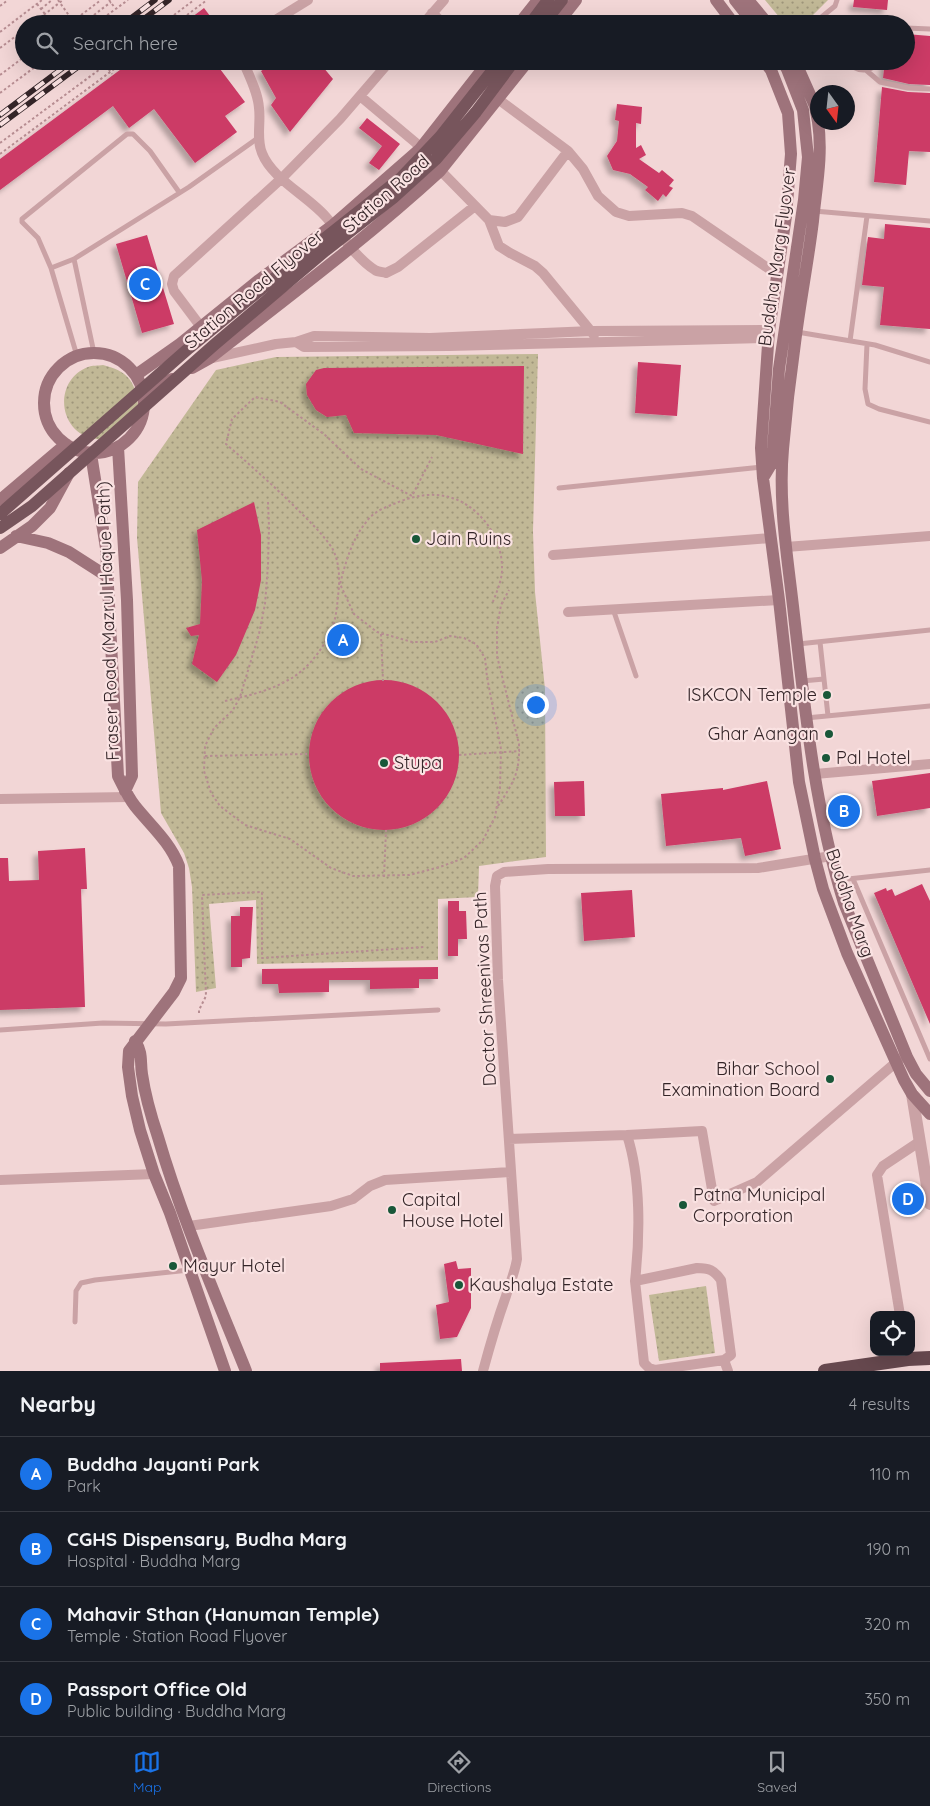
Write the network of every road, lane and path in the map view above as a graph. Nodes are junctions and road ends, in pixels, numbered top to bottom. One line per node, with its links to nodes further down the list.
1 (8, 0): 22 (path)
2 (42, 0): 21 (path)
3 (52, 0): 23 (path)
4 (58, 0): 28 (path)
5 (64, 0): 26 (path)
6 (101, 0): 29 (path)
7 (128, 0): 24 (path)
8 (194, 0): 32 (path)
9 (207, 0): 33 (path)
10 (308, 0): 34 (street)
11 (444, 0): 25 (street)
12 (538, 0): 35 (main road)
13 (548, 0): 36 (main road)
14 (562, 0): 37 (main road)
15 (576, 0): 38 (main road)
16 (716, 0): 39 (main road)
17 (735, 0): 40 (main road)
18 (748, 0): 41 (main road)
19 (837, 0): 42 (lane)
20 (110, 1): 24 (path); 30 (path)
21 (37, 4): 23 (path); 27 (path)
22 (0, 6)
23 (41, 9): 26 (path)
24 (115, 9): 31 (path)
25 (432, 13)
26 (45, 14)
27 (22, 15)
28 (69, 15)
29 (81, 15)
30 (93, 15)
31 (107, 15)
32 (174, 15)
33 (187, 15)
34 (284, 15)
35 (526, 15)
36 (537, 15)
37 (550, 15)
38 (564, 15)
39 (727, 15)
40 (747, 15)
41 (760, 15)
42 (824, 15)
43 (15, 21): 46 (path)
44 (915, 28): 45 (lane)
45 (930, 29)
46 (0, 32)
47 (15, 37): 48 (path)
48 (0, 48)
49 (15, 63): 65 (path)
50 (31, 70): 68 (path)
51 (99, 70): 74 (path)
52 (109, 70): 66 (path)
53 (113, 70): 77 (path)
54 (247, 70): 73 (street)
55 (382, 70): 70 (street)
56 (482, 70): 75 (main road)
57 (493, 70): 116 (main road, Station Road Flyover)
58 (507, 70): 117 (main road, Station Road Flyover)
59 (521, 70): 71 (main road, Station Road)
60 (771, 70): 90 (main road)
61 (788, 70): 110 (main road, Buddha Marg Flyover)
62 (799, 70): 69 (main road, Buddha Marg)
63 (861, 70): 64 (lane)
64 (867, 71): 67 (lane)
65 (0, 74)
66 (112, 74)
67 (930, 89)
68 (0, 93)
69 (810, 95)
70 (360, 96): 75 (street); 79 (street)
71 (498, 99): 76 (street); 78 (main road, Station Road)
72 (819, 130): 82 (main road, Buddha Marg)
73 (260, 137): 79 (street); 80 (lane)
74 (0, 143)
75 (420, 149): 78 (street); 86 (main road)
76 (568, 151): 84 (street); 90 (street)
77 (0, 154)
78 (440, 171): 81 (street); 87 (main road, Station Road)
79 (282, 178): 86 (street); 91 (street)
80 (179, 192): 88 (lane); 89 (lane)
81 (475, 206): 84 (street); 87 (street)
82 (814, 211): 83 (lane); 93 (main road, Buddha Marg)
83 (867, 216): 85 (lane); 96 (lane)
84 (489, 220): 92 (street)
85 (930, 221)
86 (333, 225): 87 (street); 91 (main road)
87 (351, 248): 101 (main road, Station Road)
88 (74, 259): 89 (lane); 99 (lane)
89 (51, 268): 100 (lane)
90 (778, 275): 94 (main road)
91 (201, 327): 103 (main road)
92 (592, 331): 94 (street); 95 (street); 97 (street)
93 (796, 332): 96 (lane); 111 (main road, Buddha Marg)
94 (768, 334): 97 (street); 110 (main road)
95 (497, 340): 97 (street); 101 (street)
96 (850, 341): 98 (lane)
97 (598, 342)
98 (867, 344): 102 (lane); 105 (lane)
99 (94, 353): 100 (main road); 103 (main road)
100 (77, 356): 106 (main road)
101 (210, 358): 104 (main road, Station Road)
102 (930, 362)
103 (136, 375): 104 (main road)
104 (144, 394): 107 (main road)
105 (930, 422)
106 (66, 444): 108 (main road); 113 (main road)
107 (118, 448): 108 (main road); 151 (main road, Fraser Road (Mazrul Haque Path))
108 (86, 453): 118 (main road); 124 (main road, Fraser Road (Mazrul Haque Path))
109 (432, 457): 114 (path)
110 (767, 465): 111 (main road); 112 (lane); 120 (main road, Buddha Marg)
111 (781, 478): 121 (main road, Buddha Marg)
112 (559, 488)
113 (1, 495)
114 (412, 496): 125 (path); 125 (path); 128 (path)
115 (268, 502): 139 (path)
116 (0, 514)
117 (0, 528)
118 (16, 536): 122 (main road); 124 (main road)
119 (930, 536): 121 (street)
120 (771, 538): 123 (street); 127 (main road, Buddha Marg)
121 (786, 546): 134 (main road, Buddha Marg)
122 (0, 548)
123 (553, 555)
124 (108, 577): 151 (main road, Fraser Road (Mazrul Haque Path))
125 (340, 584): 132 (path); 139 (path)
126 (509, 590): 144 (path)
127 (779, 600): 129 (street); 156 (main road, Buddha Marg)
128 (492, 604)
129 (613, 609): 130 (street); 135 (lane)
130 (568, 612)
131 (930, 630): 133 (lane)
132 (382, 633): 137 (path); 145 (path)
133 (820, 642): 134 (lane); 136 (lane)
134 (797, 644): 138 (main road, Buddha Marg)
135 (636, 676)
136 (824, 679): 138 (lane); 142 (lane)
137 (383, 681)
138 (801, 681): 143 (main road, Buddha Marg)
139 (240, 697): 140 (path); 148 (path)
140 (225, 701)
141 (930, 706): 142 (lane)
142 (828, 716): 143 (lane)
143 (806, 718): 150 (main road, Buddha Marg)
144 (520, 751): 145 (path); 153 (path)
145 (501, 753): 147 (path); 153 (path)
146 (307, 754): 148 (path)
147 (459, 755)
148 (204, 756): 158 (path)
149 (930, 764): 150 (street)
150 (815, 774): 155 (main road, Buddha Marg)
151 (127, 794): 152 (street); 164 (main road, Fraser Road (Mazrul Haque Path))
152 (0, 799)
153 (496, 808): 158 (path)
154 (386, 830): 158 (path)
155 (831, 856): 156 (street, Doctor Shreenivas Path); 160 (main road, Buddha Marg)
156 (815, 860): 169 (main road, Buddha Marg); 174 (street, Doctor Shreenivas Path)
157 (930, 870): 159 (lane)
158 (384, 877)
159 (853, 878): 160 (lane); 168 (lane)
160 (837, 880): 167 (main road, Buddha Marg)
161 (424, 947): 162 (path)
162 (199, 1010)
163 (438, 1010): 164 (lane)
164 (149, 1023): 165 (lane); 166 (main road, Fraser Road (Mazrul Haque Path))
165 (0, 1030)
166 (135, 1041): 177 (main road, Fraser Road (Mazrul Haque Path)); 180 (main road)
167 (906, 1054): 169 (street); 170 (main road, Buddha Marg)
168 (930, 1059)
169 (896, 1063): 171 (main road, Buddha Marg); 173 (street)
170 (930, 1091)
171 (912, 1094): 172 (main road, Buddha Marg); 175 (street)
172 (930, 1114)
173 (627, 1135): 174 (street); 182 (street)
174 (509, 1139): 176 (street, Doctor Shreenivas Path)
175 (919, 1142): 179 (street); 183 (street)
176 (510, 1172): 180 (street); 189 (street, Doctor Shreenivas Path)
177 (154, 1174): 178 (street); 181 (main road, Fraser Road (Mazrul Haque Path))
178 (0, 1180)
179 (930, 1204)
180 (189, 1226): 188 (main road)
181 (190, 1270): 184 (lane); 187 (main road, Fraser Road (Mazrul Haque Path))
182 (636, 1281): 186 (street); 186 (street)
183 (899, 1311)
184 (75, 1322)
185 (930, 1358): 191 (highway)
186 (724, 1360): 190 (street)
187 (225, 1371)
188 (246, 1371)
189 (483, 1371)
190 (728, 1371)
191 (825, 1371)

